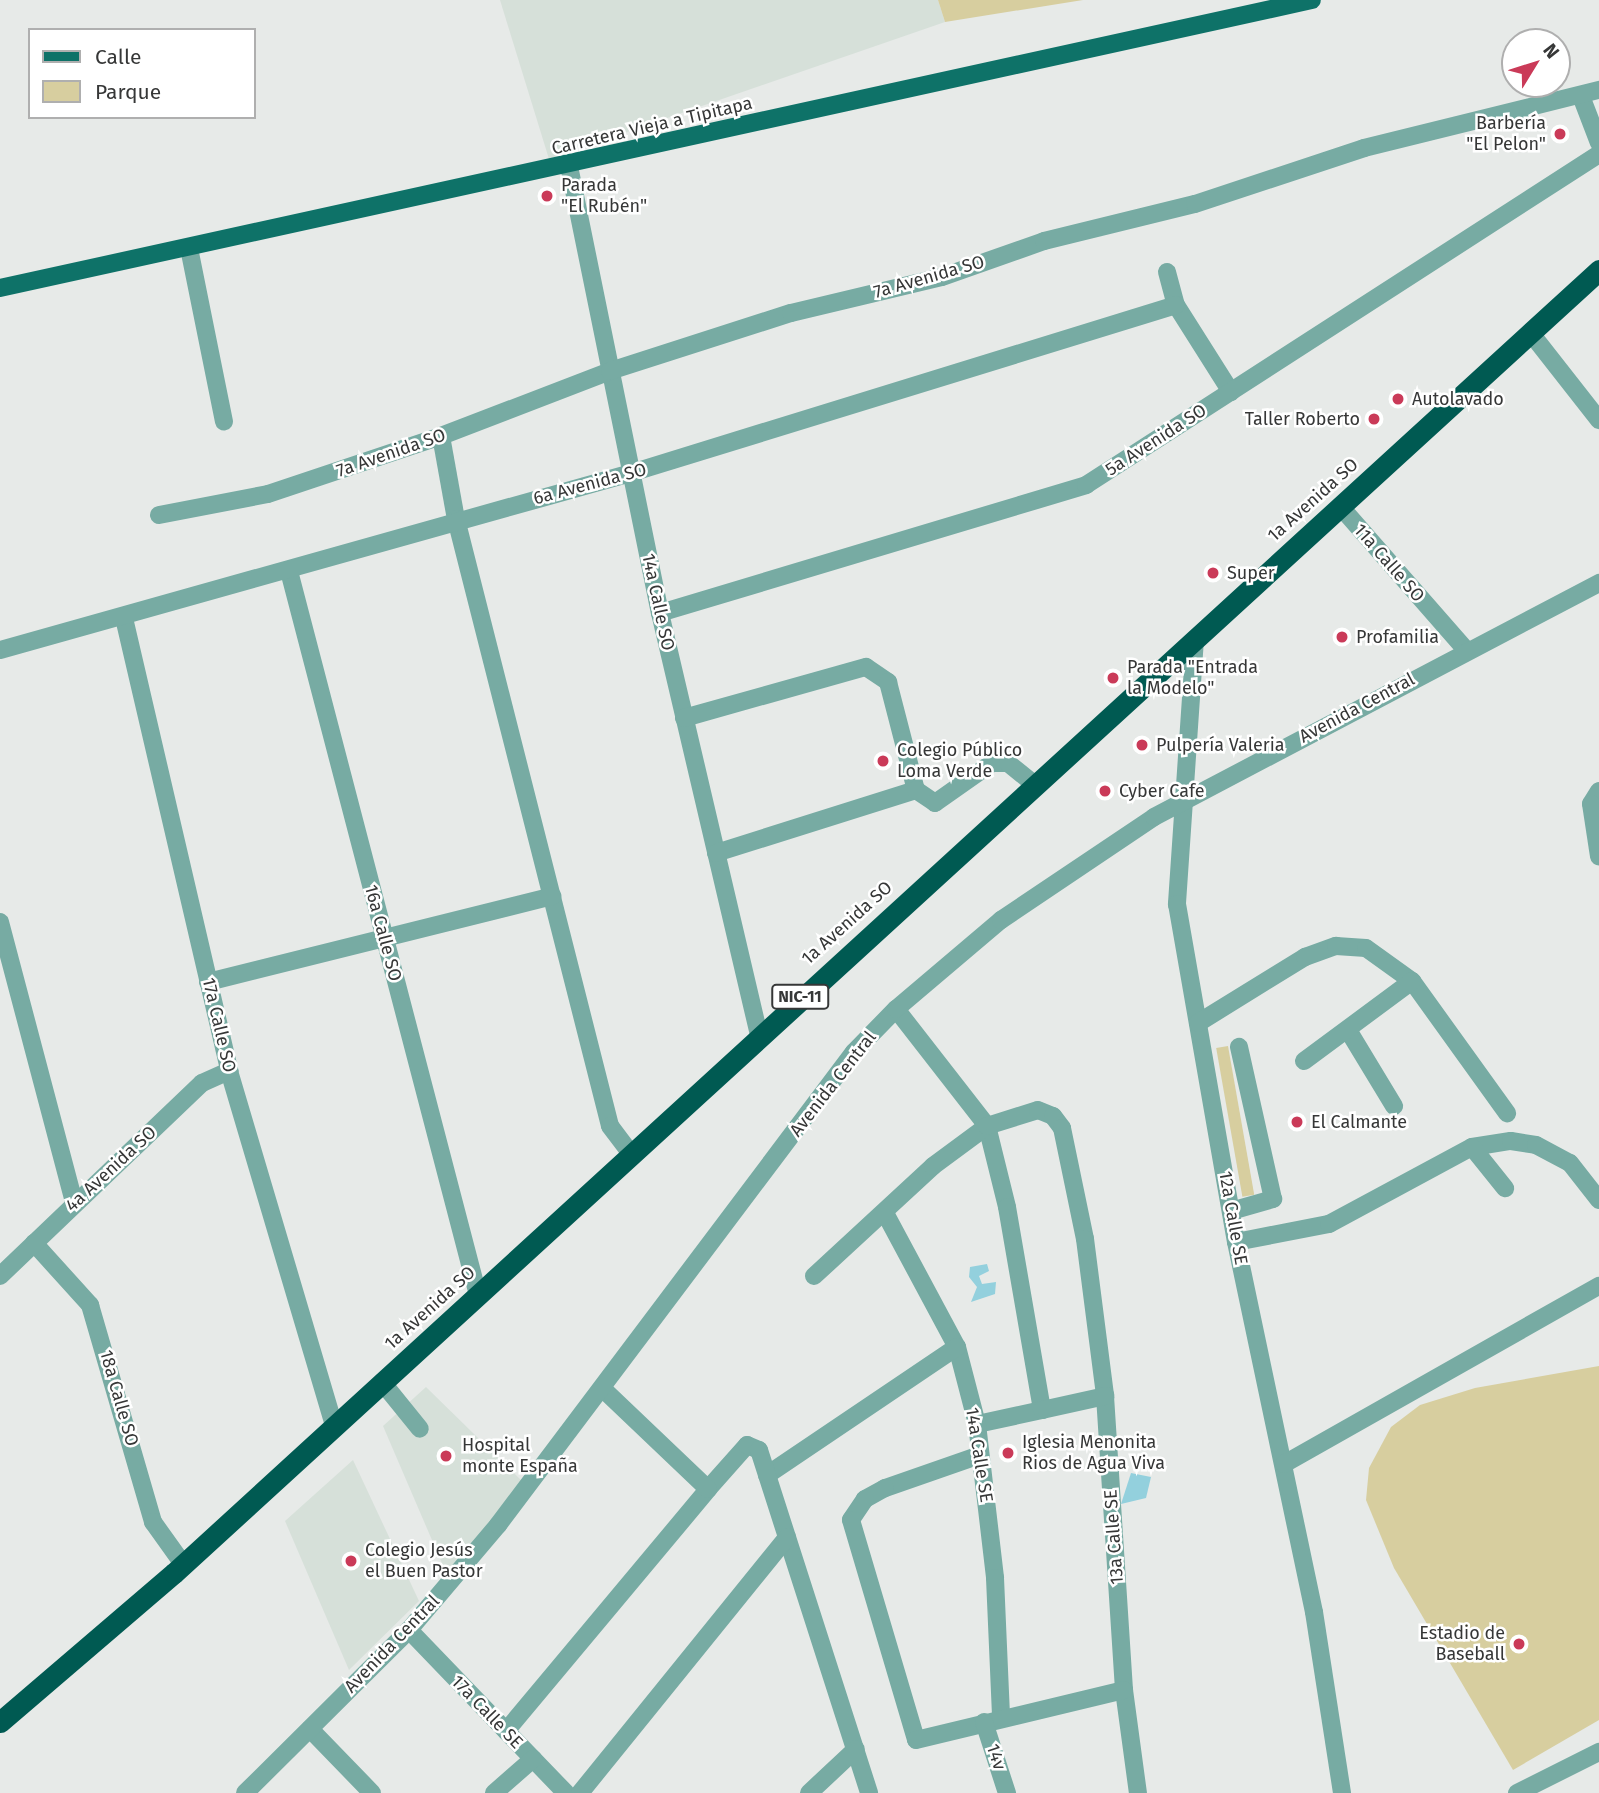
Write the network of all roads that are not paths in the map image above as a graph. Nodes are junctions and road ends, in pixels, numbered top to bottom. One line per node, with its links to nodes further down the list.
1 (1312, 0): 6 (main road, Carretera Vieja a Tipitapa)
2 (1599, 90): 3 (street, 7a Avenida SO)
3 (1581, 96): 4 (street); 13 (street, 7a Avenida SO)
4 (1599, 143)
5 (1599, 154): 14 (street, 5a Avenida SO)
6 (569, 166): 7 (main road, Carretera Vieja a Tipitapa); 13 (street, 14a Calle SO)
7 (189, 248): 10 (main road, Carretera Vieja a Tipitapa); 16 (street)
8 (1599, 270): 12 (highway, 1a Avenida SO / NIC-11)
9 (1167, 272): 11 (street)
10 (0, 288)
11 (1177, 305): 14 (street); 18 (street, 6a Avenida SO)
12 (1530, 332): 15 (street); 19 (highway, 1a Avenida SO / NIC-11)
13 (610, 371): 17 (street, 7a Avenida SO); 18 (street, 14a Calle SO)
14 (1231, 392): 24 (street, 5a Avenida SO)
15 (1599, 420)
16 (224, 421)
17 (441, 436): 20 (street, 7a Avenida SO); 21 (street)
18 (631, 473): 21 (street, 6a Avenida SO); 24 (street, 14a Calle SO)
19 (1340, 506): 26 (highway, 1a Avenida SO / NIC-11); 28 (street, 11a Calle SO)
20 (159, 515)
21 (456, 519): 22 (street, 6a Avenida SO); 36 (street)
22 (289, 571): 25 (street, 6a Avenida SO); 38 (street, 16a Calle SO)
23 (1599, 583): 28 (street, Avenida Central)
24 (660, 613): 29 (street, 14a Calle SO)
25 (124, 618): 27 (street, 6a Avenida SO); 40 (street, 17a Calle SO)
26 (1195, 639): 30 (highway, 1a Avenida SO / NIC-11); 33 (street, 12a Calle SE)
27 (0, 650)
28 (1466, 650): 33 (street, Avenida Central)
29 (684, 718): 31 (street); 34 (street, 14a Calle SO)
30 (1034, 784): 31 (street); 44 (highway, 1a Avenida SO / NIC-11)
31 (916, 790): 34 (street)
32 (1599, 791): 35 (street)
33 (1184, 801): 41 (street, Avenida Central); 42 (street, 12a Calle SE)
34 (716, 853): 44 (street, 14a Calle SO)
35 (1599, 856)
36 (552, 896): 38 (street); 52 (street)
37 (0, 922): 55 (street)
38 (386, 941): 40 (street); 63 (street, 16a Calle SO)
39 (1412, 981): 42 (street); 43 (street); 49 (street)
40 (208, 982): 47 (street, 17a Calle SO)
41 (896, 1009): 50 (street); 66 (street, Avenida Central)
42 (1198, 1023): 56 (street, 12a Calle SE)
43 (1348, 1030): 46 (street); 48 (street)
44 (759, 1035): 52 (highway, 1a Avenida SO / NIC-11)
45 (1239, 1047): 56 (street)
46 (1304, 1061)
47 (229, 1071): 55 (street, 4a Avenida SO); 70 (street, 17a Calle SO)
48 (1394, 1106)
49 (1507, 1113)
50 (987, 1126): 57 (street, 13a Calle SE); 67 (street, 13a Calle SE); 68 (street)
51 (1472, 1147): 53 (street); 54 (street); 58 (street)
52 (631, 1154): 63 (highway, 1a Avenida SO / NIC-11)
53 (1505, 1188)
54 (1599, 1200)
55 (75, 1202): 59 (street, 4a Avenida SO)
56 (1231, 1211): 58 (street, 12a Calle SE)
57 (885, 1213): 61 (street, 13a Calle SE); 64 (street, 14a Calle SE)
58 (1236, 1242): 73 (street, 12a Calle SE)
59 (34, 1243): 60 (street, 4a Avenida SO); 77 (street, 18a Calle SO)
60 (0, 1276)
61 (814, 1276)
62 (1599, 1286): 73 (street)
63 (478, 1295): 65 (highway, 1a Avenida SO / NIC-11)
64 (957, 1347): 69 (street, 14a Calle SE); 74 (street)
65 (382, 1382): 70 (highway, 1a Avenida SO / NIC-11); 71 (street)
66 (603, 1389): 75 (street); 78 (street, Avenida Central)
67 (1105, 1396): 68 (street); 79 (street, 13a Calle SE)
68 (1042, 1409): 69 (street)
69 (977, 1424): 72 (street, 14a Calle SE)
70 (334, 1426): 77 (highway, 1a Avenida SO / NIC-11)
71 (420, 1429)
72 (980, 1455): 80 (street, 14a Calle SE); 80 (street)
73 (1284, 1464): 96 (street, 12a Calle SE)
74 (767, 1475): 75 (street); 76 (street)
75 (708, 1489): 83 (street)
76 (787, 1537): 84 (street); 91 (street)
77 (183, 1564): 81 (highway, 1a Avenida SO / NIC-11)
78 (409, 1630): 82 (street, Avenida Central); 83 (street, 17a Calle SE)
79 (1124, 1689): 80 (street); 95 (street, 13a Calle SE)
80 (992, 1719): 94 (street, 14v)
81 (0, 1722)
82 (310, 1729): 87 (street, Avenida Central); 88 (street)
83 (506, 1731): 86 (street, 17a Calle SE)
84 (856, 1749): 92 (street); 93 (street)
85 (1599, 1752): 97 (street)
86 (533, 1759): 89 (street); 90 (street, 17a Calle SE)
87 (244, 1793)
88 (372, 1793)
89 (494, 1793)
90 (566, 1793)
91 (580, 1793)
92 (809, 1793)
93 (869, 1793)
94 (1007, 1793)
95 (1138, 1793)
96 (1342, 1793)
97 (1517, 1793)

